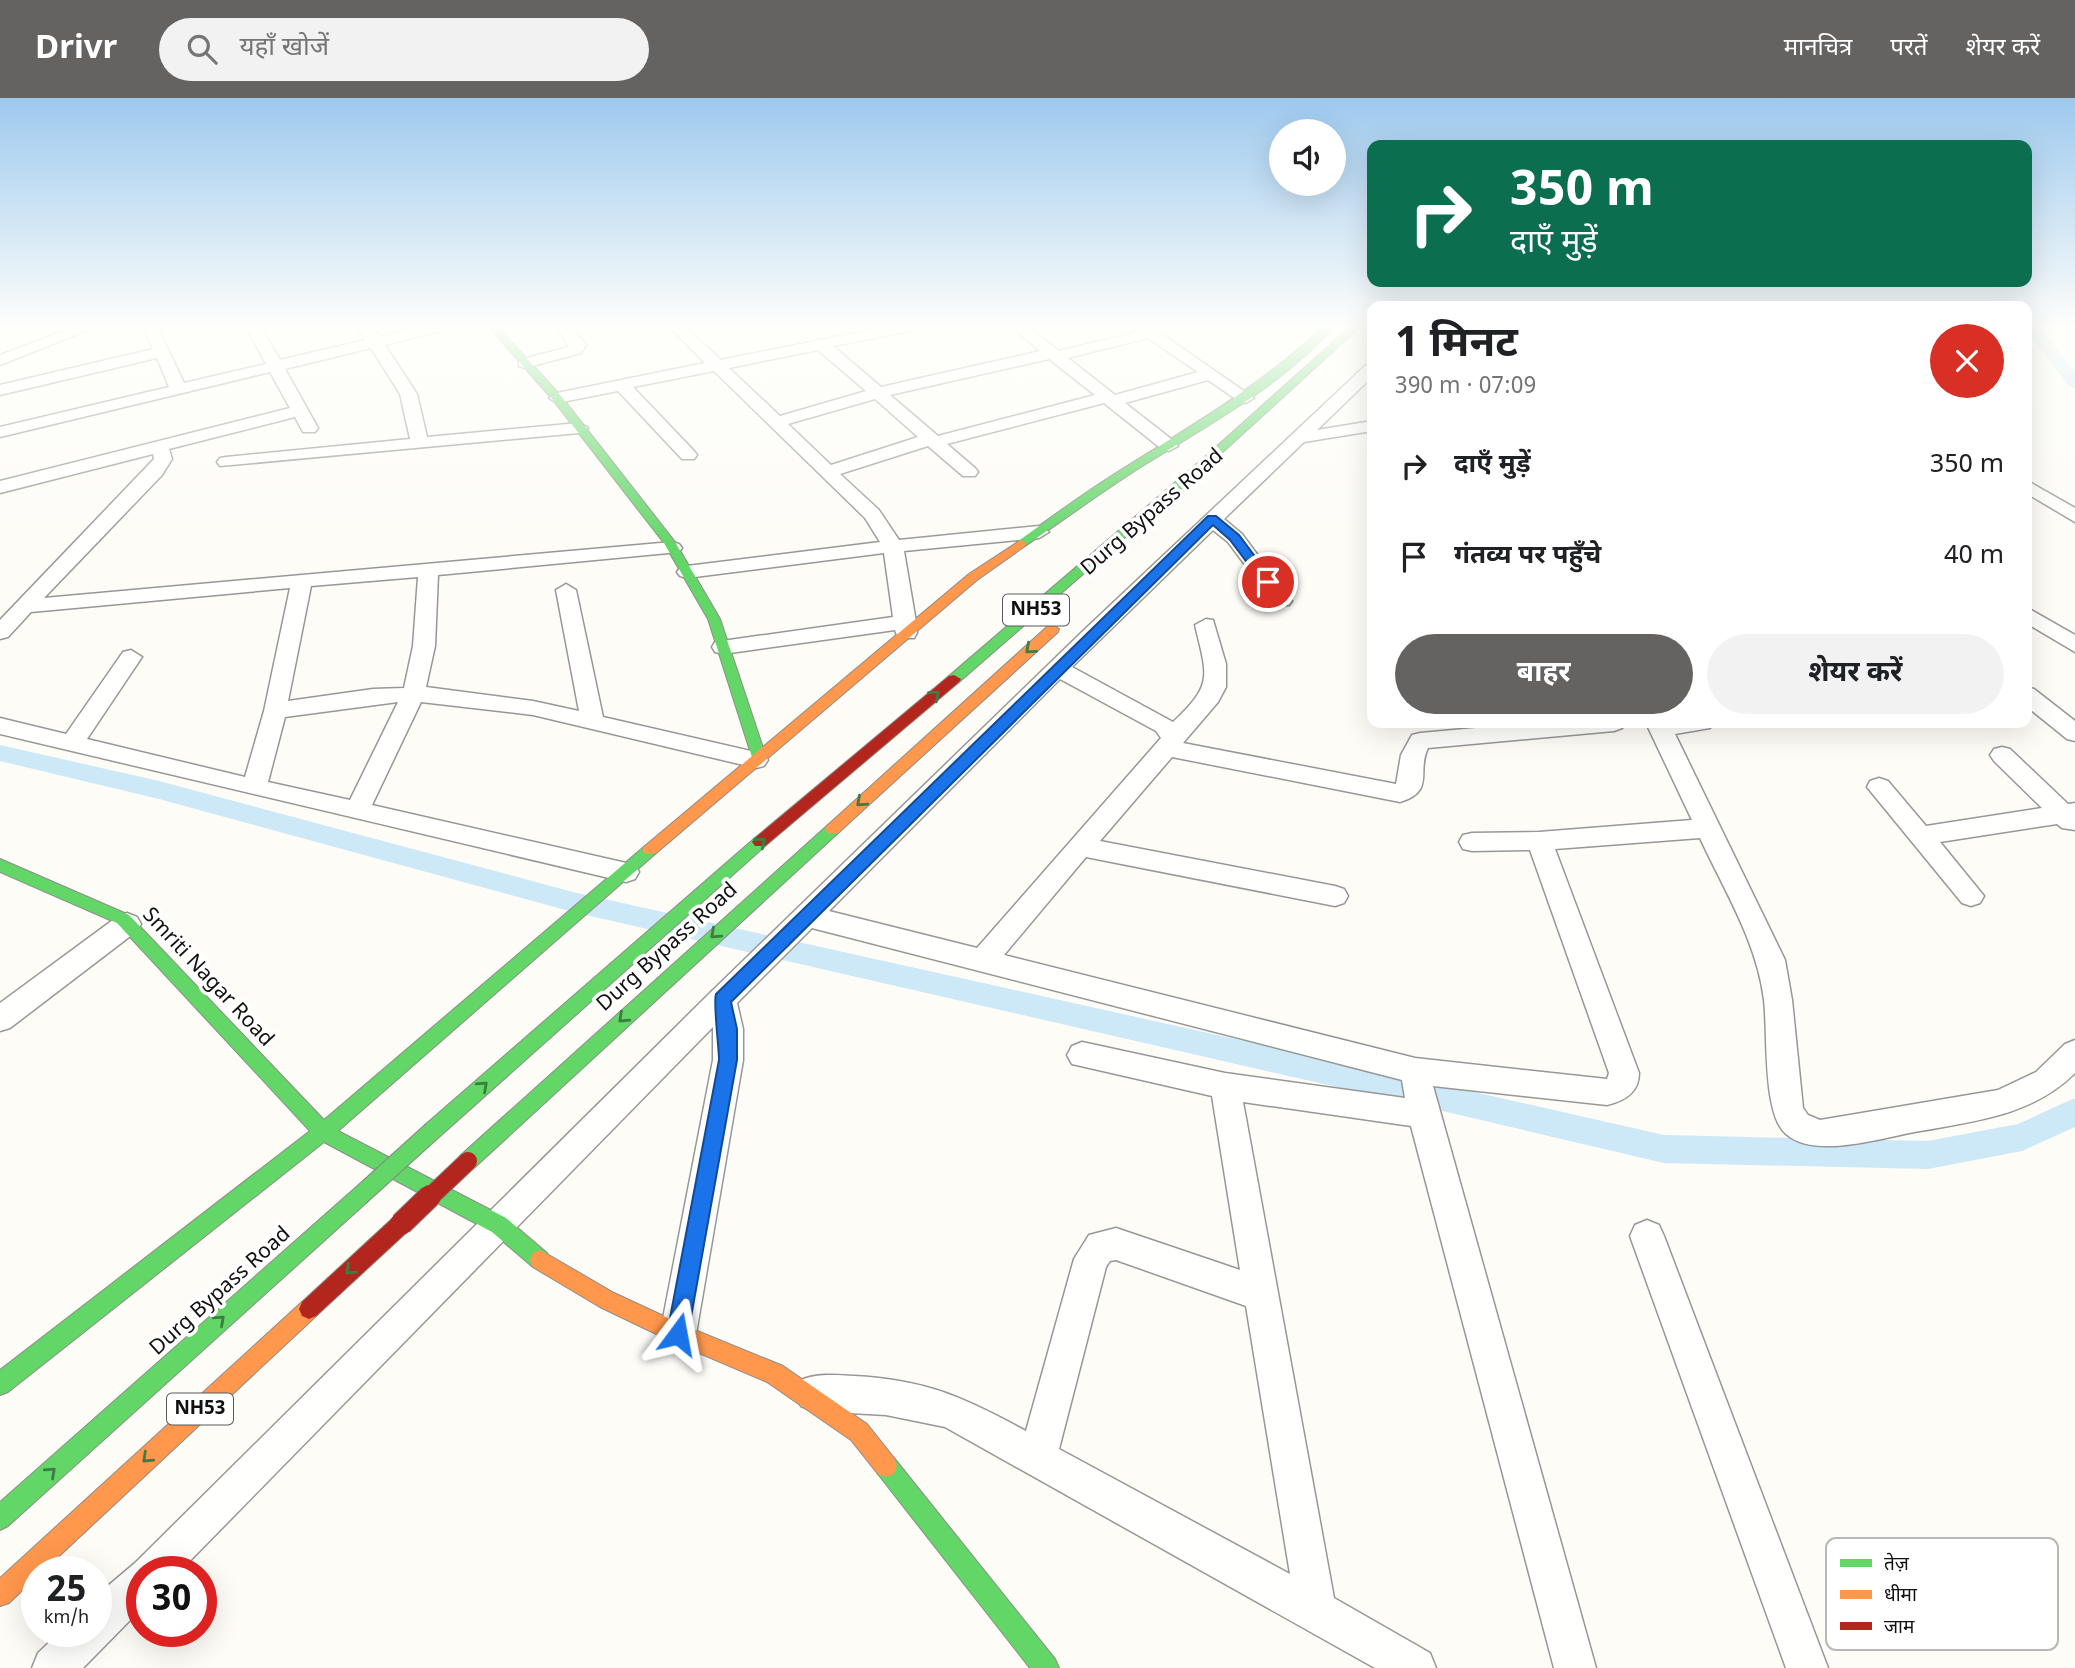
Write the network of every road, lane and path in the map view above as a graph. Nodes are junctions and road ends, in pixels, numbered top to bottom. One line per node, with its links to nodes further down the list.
1 (140, 399): 19 (street)
2 (293, 399): 14 (street)
3 (413, 399): 22 (street)
4 (558, 399): 18 (main road)
5 (636, 399): 25 (street)
6 (753, 399): 15 (street)
7 (855, 399): 15 (street)
8 (884, 399): 21 (street)
9 (1109, 399): 21 (street)
10 (1110, 399): 23 (street)
11 (1244, 399): 23 (main road)
12 (1278, 399): 96 (main road, Durg Bypass Road / NH53, one-way to 12, bridge)
13 (1339, 399): 20 (street)
14 (300, 411): 17 (street); 24 (street)
15 (777, 422): 27 (street)
16 (1367, 427): 20 (street)
17 (309, 428)
18 (579, 428): 22 (street); 37 (main road)
19 (0, 432)
20 (1298, 438): 34 (street)
21 (932, 441): 27 (street); 28 (street)
22 (419, 443): 26 (street)
23 (1169, 446): 35 (main road)
24 (160, 447): 29 (street); 43 (street)
25 (688, 454)
26 (226, 462)
27 (830, 471): 36 (street)
28 (969, 472)
29 (46, 476): 30 (street); 32 (street)
30 (0, 487)
31 (2032, 489): 33 (street)
32 (0, 504)
33 (2075, 516)
34 (1212, 519): 42 (street); 52 (street)
35 (1039, 532): 36 (street); 47 (main road)
36 (893, 546): 39 (street); 47 (street)
37 (672, 548): 38 (street); 39 (main road)
38 (428, 570): 40 (street); 53 (street)
39 (687, 572): 50 (main road)
40 (302, 581): 43 (street); 55 (street)
41 (566, 590): 56 (street)
42 (1282, 600)
43 (25, 606): 48 (street)
44 (2032, 617): 49 (street)
45 (1063, 620): 98 (main road, Durg Bypass Road / NH53, one-way to 98, bridge)
46 (1206, 625): 61 (street)
47 (905, 628): 50 (street); 64 (main road)
48 (0, 632)
49 (2075, 645)
50 (723, 647): 64 (main road)
51 (131, 657): 62 (street)
52 (1058, 669): 61 (street); 78 (street)
53 (414, 693): 55 (street); 56 (street); 67 (street)
54 (2032, 699): 60 (street)
55 (275, 711): 65 (street)
56 (593, 722): 64 (street)
57 (0, 726): 62 (street)
58 (1537, 728): 61 (street)
59 (1660, 728): 69 (street)
60 (2075, 733)
61 (1170, 742): 73 (street)
62 (72, 743): 65 (street)
63 (2002, 755): 68 (street)
64 (758, 758): 75 (main road)
65 (254, 788): 67 (street)
66 (1880, 788): 70 (street)
67 (357, 811): 75 (street)
68 (2071, 817): 70 (street)
69 (1710, 828): 71 (street); 83 (street)
70 (1921, 836): 77 (street)
71 (1539, 841): 72 (street); 85 (street)
72 (1472, 842)
73 (1081, 847): 76 (street); 80 (street)
74 (0, 865): 79 (main road, Smriti Nagar Road)
75 (626, 872): 88 (main road)
76 (1335, 896)
77 (1971, 896)
78 (807, 916): 80 (street); 81 (street)
79 (127, 923): 82 (street); 88 (main road, Smriti Nagar Road)
80 (982, 961): 85 (street)
81 (722, 999): 89 (street); 92 (street)
82 (0, 1019)
83 (2075, 1053)
84 (1082, 1055): 86 (street)
85 (1415, 1071): 87 (street)
86 (1225, 1086): 87 (street); 91 (street)
87 (1423, 1114): 106 (street)
88 (323, 1132): 89 (main road, Smriti Nagar Road); 93 (main road)
89 (499, 1226): 92 (main road, Smriti Nagar Road); 97 (street)
90 (1647, 1236): 107 (street)
91 (1261, 1294): 95 (street); 101 (street)
92 (678, 1334): 94 (main road, Smriti Nagar Road)
93 (0, 1384)
94 (802, 1392): 95 (street); 103 (main road, Smriti Nagar Road)
95 (1037, 1459): 101 (street)
96 (0, 1518)
97 (166, 1556)
98 (0, 1594)
99 (126, 1596): 100 (street)
100 (112, 1609)
101 (1317, 1610): 105 (street)
102 (75, 1647): 104 (street)
103 (1043, 1667)
104 (53, 1668)
105 (1415, 1668)
106 (1575, 1668)
107 (1807, 1668)

